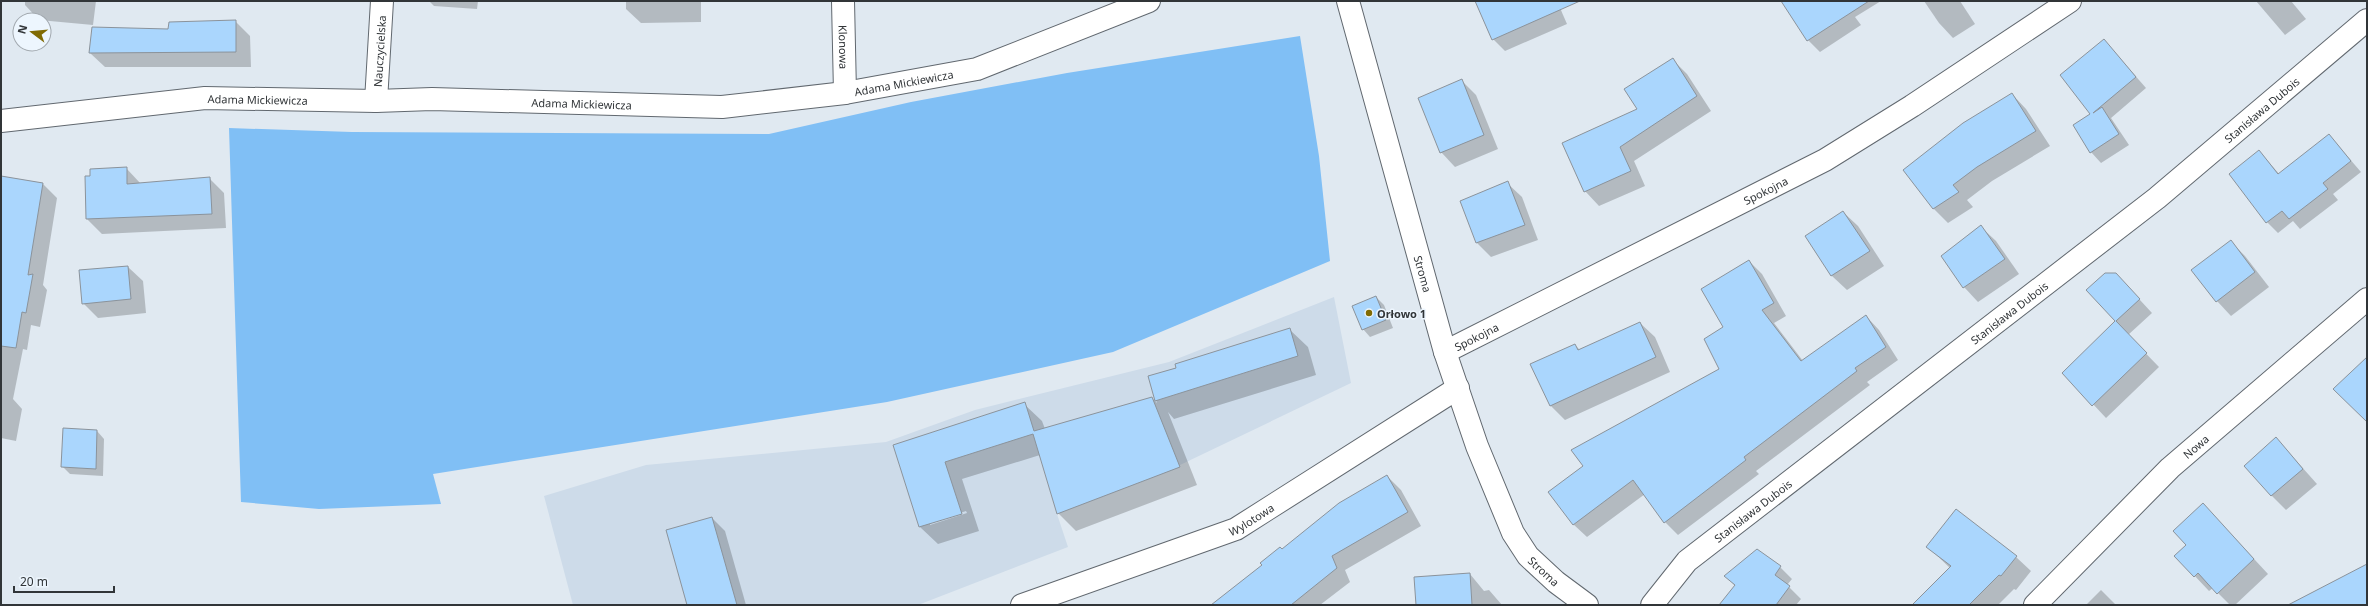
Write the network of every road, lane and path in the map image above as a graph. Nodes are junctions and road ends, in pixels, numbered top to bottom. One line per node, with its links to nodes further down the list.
1 (382, 1): 8 (street, Nauczycielska)
2 (843, 1): 7 (street, Klonowa)
3 (1149, 1): 7 (street, Adama Mickiewicza)
4 (1348, 1): 11 (street, Stroma)
5 (2070, 1): 11 (street, Spokojna)
6 (2367, 20): 15 (street, Stanisława Dubois)
7 (845, 93): 8 (street, Adama Mickiewicza)
8 (376, 101): 9 (street, Adama Mickiewicza)
9 (1, 122)
10 (2367, 299): 16 (street, Nowa)
11 (1445, 352): 12 (street, Stroma)
12 (1458, 388): 13 (street, Wylotowa); 14 (street, Stroma)
13 (1022, 605)
14 (1587, 605)
15 (1652, 605)
16 (2035, 605)

